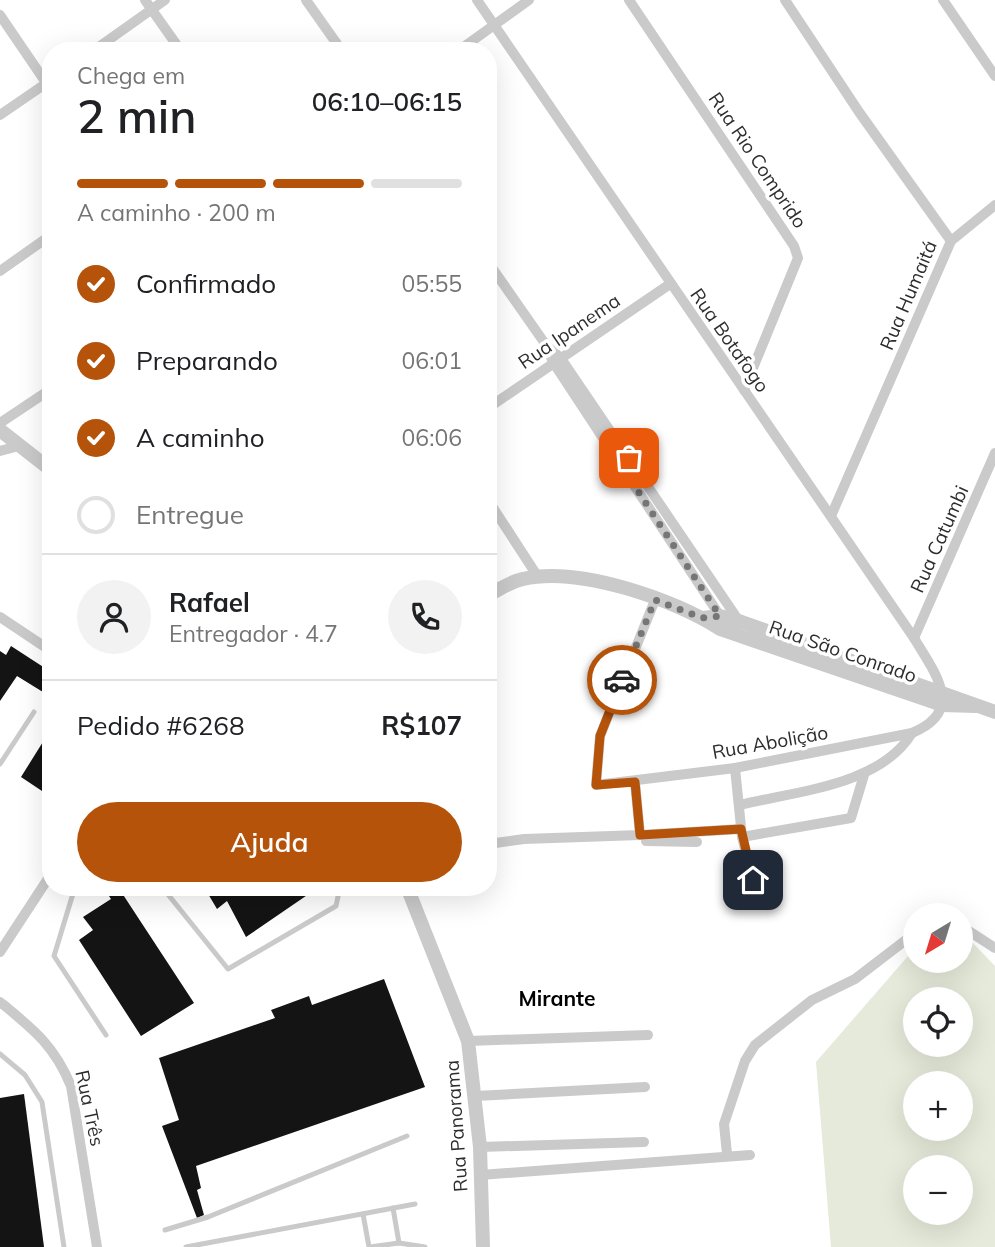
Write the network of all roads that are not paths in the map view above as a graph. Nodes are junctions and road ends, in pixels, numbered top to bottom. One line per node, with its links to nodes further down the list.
1 (165, 0): 8 (street)
2 (306, 0): 13 (street)
3 (477, 0): 10 (street, Rua Botafogo)
4 (529, 0): 10 (street)
5 (629, 0): 26 (street, Rua Rio Comprido)
6 (785, 0): 21 (street, Rua Humaitá)
7 (943, 0): 16 (street)
8 (149, 5): 11 (street); 12 (street)
9 (0, 15): 15 (street)
10 (495, 26): 14 (street); 24 (street, Rua Botafogo)
11 (104, 42)
12 (175, 42)
13 (336, 42)
14 (471, 42)
15 (42, 74)
16 (995, 76)
17 (42, 88): 18 (street)
18 (0, 115)
19 (995, 205): 21 (street)
20 (42, 241): 22 (street)
21 (951, 241): 37 (street, Rua Humaitá)
22 (0, 271)
23 (497, 275): 25 (street)
24 (670, 284): 25 (street, Rua Ipanema); 26 (street, Rua Botafogo)
25 (556, 360): 28 (street, Rua Ipanema); 34 (street)
26 (744, 390): 37 (street, Rua Botafogo)
27 (42, 395): 29 (street)
28 (497, 402)
29 (0, 423)
30 (0, 430): 31 (street)
31 (19, 446): 32 (street); 35 (street)
32 (0, 451)
33 (995, 453): 46 (street, Rua Catumbi)
34 (624, 461): 38 (street); 39 (street)
35 (42, 463)
36 (497, 514): 40 (street)
37 (831, 516): 46 (street, Rua Botafogo)
38 (700, 563): 39 (street); 45 (street)
39 (690, 570): 44 (street)
40 (538, 577): 41 (street, Rua São Conrado); 42 (street, Rua São Conrado)
41 (497, 590)
42 (655, 600): 44 (street, Rua São Conrado); 55 (street, Rua Abolição)
43 (0, 617): 47 (street)
44 (720, 622): 45 (street, Rua São Conrado)
45 (738, 628): 48 (street, Rua São Conrado)
46 (914, 638): 48 (street, Rua Botafogo)
47 (42, 646)
48 (943, 699): 50 (street, Rua São Conrado); 51 (street, Rua Abolição)
49 (34, 712): 52 (lane)
50 (995, 712)
51 (912, 733): 53 (street, Rua Abolição); 54 (street, Rua Abolição)
52 (0, 764)
53 (735, 768): 55 (street, Rua Abolição); 56 (street)
54 (864, 775): 56 (street, Rua Abolição); 57 (street)
55 (635, 782): 58 (street)
56 (740, 805): 57 (street)
57 (741, 833): 58 (street); 61 (street)
58 (637, 836): 59 (street); 60 (street)
59 (697, 842)
60 (497, 843)
61 (753, 880)
62 (42, 888): 70 (street)
63 (72, 896): 72 (lane)
64 (169, 896): 65 (lane)
65 (338, 896)
66 (411, 896): 74 (street, Rua Panorama)
67 (973, 934): 69 (street)
68 (903, 942): 81 (street)
69 (995, 948)
70 (0, 952)
71 (0, 1002): 90 (street, Rua Três)
72 (106, 1035)
73 (648, 1035): 74 (street)
74 (468, 1041): 77 (street, Rua Panorama)
75 (0, 1054): 89 (lane)
76 (645, 1087): 77 (street)
77 (475, 1097): 80 (street, Rua Panorama)
78 (407, 1136): 87 (lane)
79 (644, 1142): 80 (street)
80 (480, 1147): 83 (street, Rua Panorama)
81 (727, 1154): 82 (street); 83 (street)
82 (750, 1154)
83 (480, 1175): 94 (street, Rua Panorama)
84 (415, 1204): 85 (lane)
85 (393, 1209): 86 (lane); 88 (lane)
86 (363, 1214): 91 (lane); 92 (lane)
87 (165, 1230)
88 (399, 1243): 92 (lane); 93 (lane)
89 (64, 1247)
90 (97, 1247)
91 (186, 1247)
92 (370, 1247)
93 (425, 1247)
94 (483, 1247)

